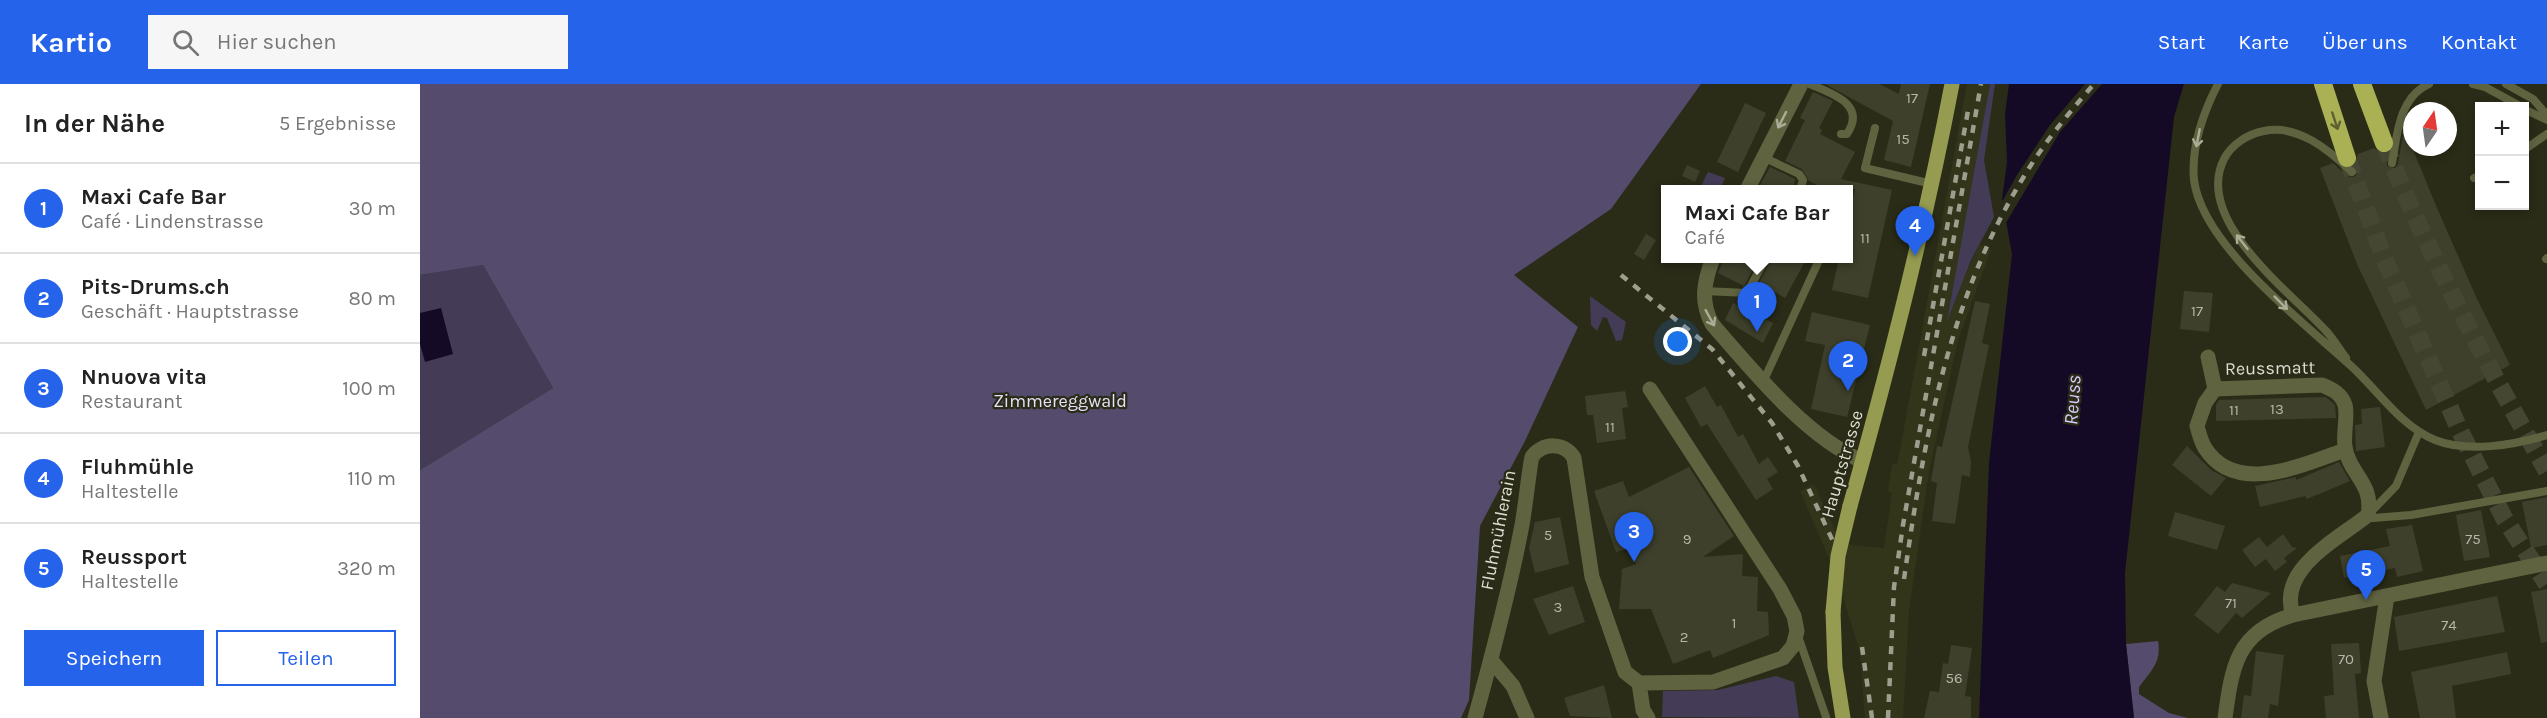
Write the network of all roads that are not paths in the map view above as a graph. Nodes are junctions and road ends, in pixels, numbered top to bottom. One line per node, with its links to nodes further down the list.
1 (1801, 84): 19 (street, one-way to 19)
2 (1810, 84): 15 (lane)
3 (1952, 84): 22 (main road, Hauptstrasse)
4 (2218, 84): 30 (lane, one-way to 30)
5 (2324, 84): 21 (highway, one-way to 21)
6 (2362, 84): 17 (highway)
7 (2429, 84): 20 (lane)
8 (2473, 84): 10 (lane)
9 (2506, 84): 12 (lane)
10 (2513, 102)
11 (2529, 111): 13 (lane)
12 (2547, 115)
13 (2547, 120)
14 (1875, 128): 22 (lane)
15 (1841, 134)
16 (2547, 134): 18 (lane)
17 (2384, 143)
18 (2529, 147)
19 (1763, 157): 23 (street); 24 (lane)
20 (2392, 163)
21 (2349, 165): 30 (lane, one-way to 21)
22 (1932, 184): 37 (main road, Hauptstrasse)
23 (1749, 185)
24 (1801, 185)
25 (1711, 263): 28 (street)
26 (1763, 263): 28 (lane)
27 (1817, 263): 31 (lane)
28 (1703, 291): 31 (street, one-way to 31)
29 (2208, 357): 33 (street, Reussmatt)
30 (2350, 364): 34 (lane)
31 (1758, 375): 37 (street)
32 (1650, 389): 43 (street)
33 (2215, 389): 36 (street, Reussmatt); 36 (street, Reussmatt)
34 (2420, 432): 35 (lane); 39 (lane)
35 (2547, 435)
36 (2345, 450): 39 (street)
37 (1862, 461): 50 (main road, Hauptstrasse, bridge)
38 (2547, 491): 39 (lane)
39 (2368, 516): 42 (street)
40 (2547, 563): 41 (street)
41 (2387, 596): 42 (street); 52 (street)
42 (2293, 615): 51 (street)
43 (1797, 631): 45 (street); 46 (lane)
44 (1491, 660): 45 (street, Fluhmühlerain); 47 (street, Fluhmühlerain); 48 (street)
45 (1639, 683): 49 (street, Fluhmühlerain)
46 (1826, 717)
47 (1474, 718)
48 (1527, 718)
49 (1648, 718)
50 (1843, 718)
51 (2225, 718)
52 (2381, 718)

